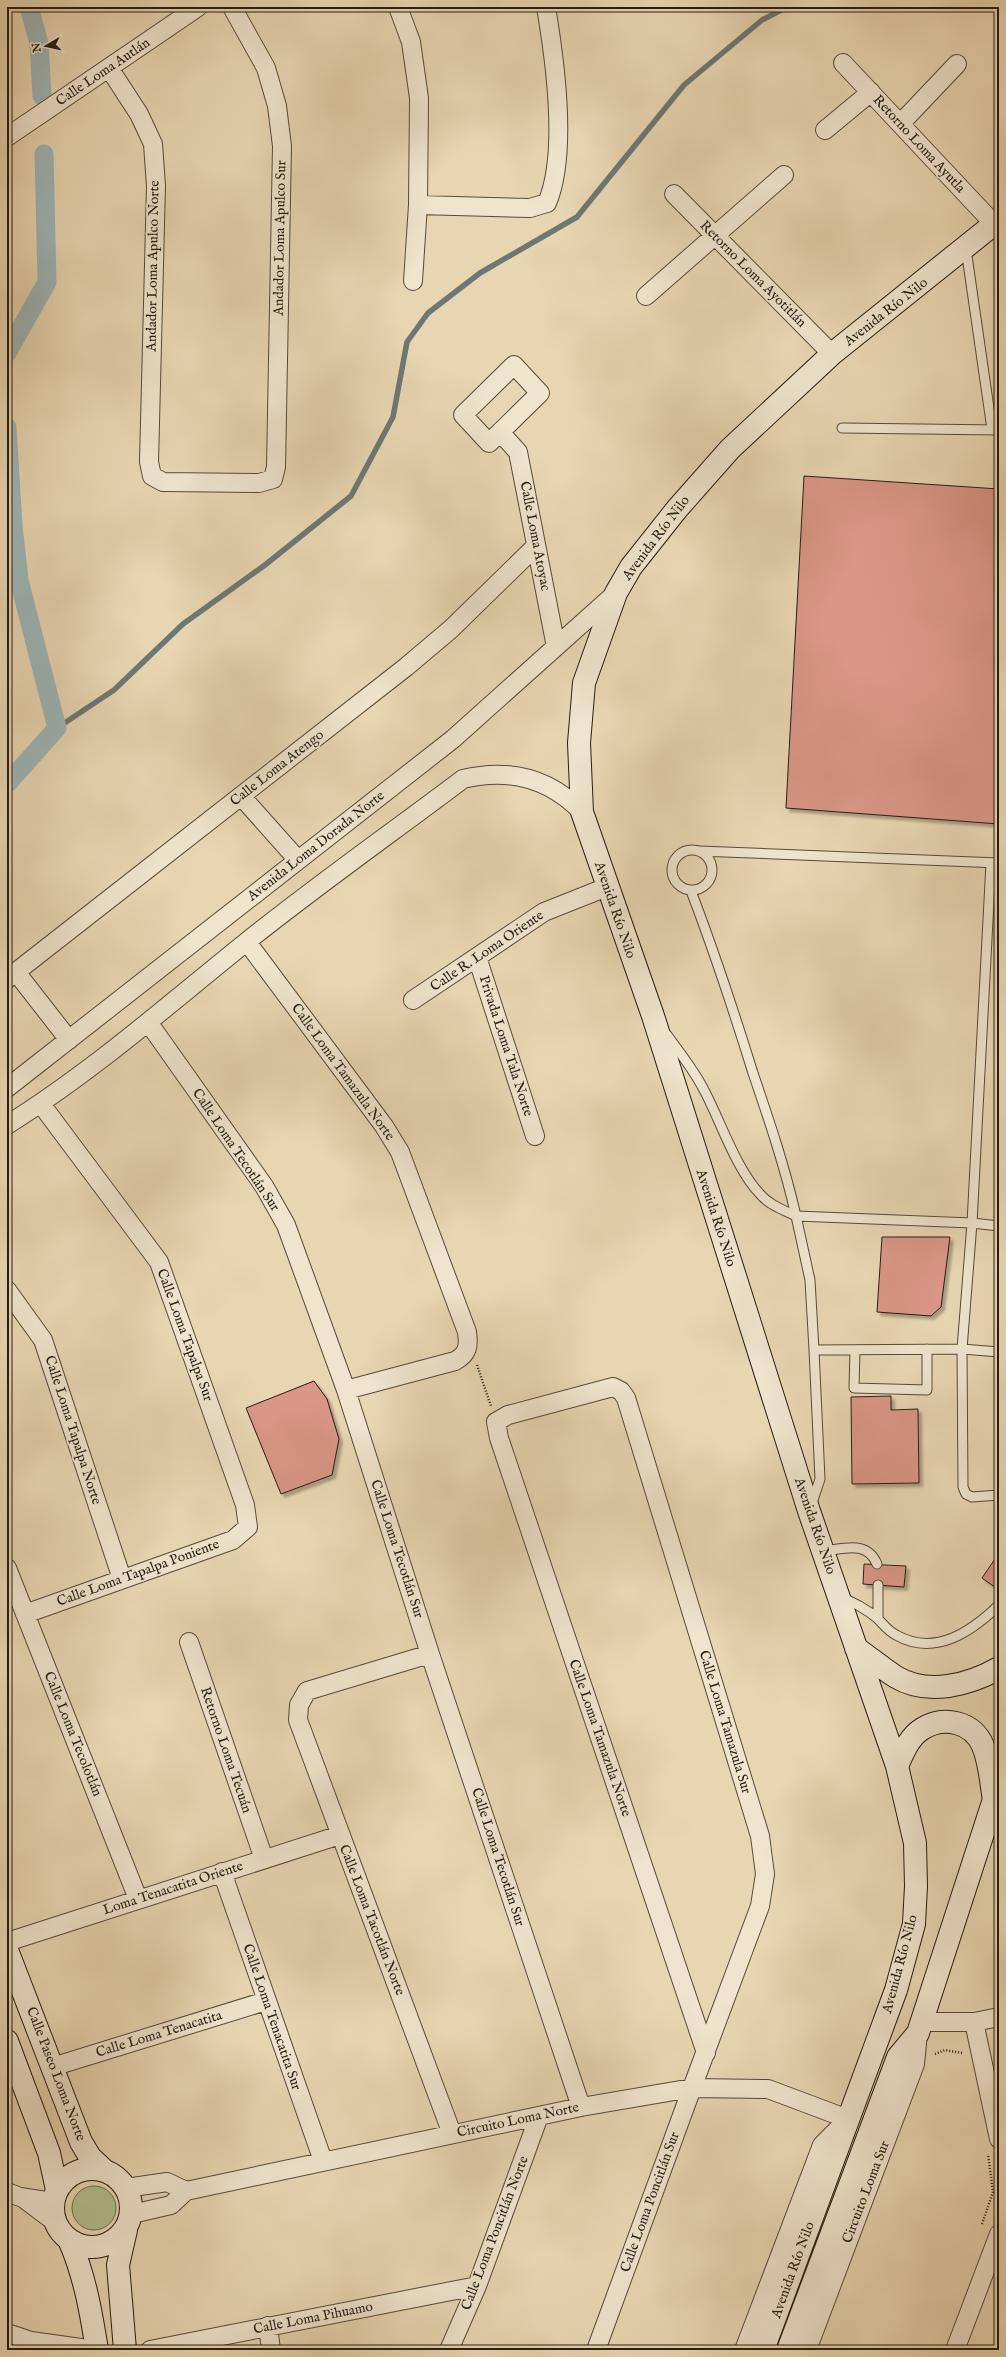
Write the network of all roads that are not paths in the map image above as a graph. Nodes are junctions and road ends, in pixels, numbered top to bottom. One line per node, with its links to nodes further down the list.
1 (198, 7): 7 (street, Calle Loma Autlán)
2 (232, 7): 24 (street, Andador Loma Apulco Sur)
3 (398, 7): 14 (street)
4 (546, 7): 14 (street)
5 (843, 63): 8 (street, Retorno Loma Ayutla)
6 (956, 64): 9 (street)
7 (109, 68): 11 (street, Calle Loma Autlán); 24 (street, Andador Loma Apulco Norte)
8 (871, 92): 9 (street, Retorno Loma Ayutla); 10 (street)
9 (901, 123): 15 (street, Retorno Loma Ayutla)
10 (825, 130)
11 (7, 137)
12 (784, 175): 16 (street)
13 (674, 194): 16 (street, Retorno Loma Ayotitlán)
14 (418, 205): 18 (street)
15 (998, 223): 17 (main road, Avenida Río Nilo)
16 (715, 236): 19 (street); 20 (street, Retorno Loma Ayotitlán)
17 (966, 248): 20 (main road, Avenida Río Nilo); 22 (lane)
18 (413, 281)
19 (646, 296)
20 (832, 354): 26 (main road, Avenida Río Nilo)
21 (842, 428): 22 (lane)
22 (995, 430)
23 (500, 432): 25 (street, Calle Loma Atoyac)
24 (152, 476)
25 (536, 546): 27 (street, Calle Loma Atoyac); 28 (street, Calle Loma Atengo)
26 (616, 593): 27 (street, Avenida Loma Dorada Norte); 29 (main road, Avenida Río Nilo)
27 (556, 647): 31 (street, Avenida Loma Dorada Norte)
28 (241, 796): 31 (street); 37 (street, Calle Loma Atengo)
29 (582, 812): 33 (main road, Avenida Río Nilo); 35 (street)
30 (699, 851): 32 (lane); 34 (lane); 34 (lane)
31 (298, 860): 41 (street, Avenida Loma Dorada Norte)
32 (995, 863): 47 (lane)
33 (607, 887): 36 (street, Calle R. Loma Oriente); 39 (main road, Avenida Río Nilo)
34 (691, 891): 46 (lane)
35 (247, 942): 40 (street); 55 (street, Calle Loma Tamazula Norte)
36 (477, 957): 38 (street, Calle R. Loma Oriente); 45 (street, Privada Loma Tala Norte)
37 (11, 975): 41 (street)
38 (413, 1000)
39 (653, 1016): 46 (lane); 58 (main road, Avenida Río Nilo)
40 (148, 1022): 43 (street); 55 (street, Calle Loma Tecotlán Sur)
41 (69, 1040): 42 (street, Avenida Loma Dorada Norte)
42 (7, 1088)
43 (41, 1104): 44 (street); 59 (street, Calle Loma Tapalpa Sur)
44 (7, 1125)
45 (535, 1136)
46 (796, 1216): 47 (lane); 52 (lane)
47 (972, 1223): 48 (lane); 50 (lane)
48 (999, 1226)
49 (7, 1290): 63 (street, Calle Loma Tapalpa Norte)
50 (962, 1348): 51 (lane); 54 (lane); 57 (lane)
51 (927, 1349): 53 (lane); 53 (lane)
52 (814, 1350): 53 (lane); 58 (lane)
53 (855, 1350)
54 (999, 1352)
55 (346, 1390): 71 (street, Calle Loma Tecotlán Sur)
56 (496, 1422): 86 (street, Calle Loma Tamazula Norte); 86 (street, Calle Loma Tamazula Sur)
57 (999, 1495)
58 (809, 1511): 60 (main road, Avenida Río Nilo)
59 (248, 1527): 63 (street, Calle Loma Tapalpa Poniente)
60 (823, 1552): 61 (lane); 65 (main road, Avenida Río Nilo)
61 (877, 1564)
62 (7, 1569): 67 (street, Calle Loma Tecolotlán)
63 (122, 1579): 67 (street, Calle Loma Tapalpa Poniente)
64 (878, 1585): 68 (lane)
65 (838, 1596): 68 (lane); 70 (main road, Avenida Río Nilo)
66 (999, 1605): 68 (lane)
67 (25, 1614): 78 (street, Calle Loma Tecolotlán)
68 (878, 1619)
69 (189, 1642): 76 (street, Retorno Loma Tecuán)
70 (856, 1648): 72 (main road); 73 (main road, Avenida Río Nilo)
71 (430, 1654): 75 (street, Calle Loma Tacotlán Norte); 89 (street, Calle Loma Tecotlán Sur)
72 (999, 1668)
73 (897, 1766): 74 (main road); 91 (main road, Avenida Río Nilo)
74 (997, 1792): 84 (main road, Avenida Río Nilo)
75 (340, 1835): 76 (street, Loma Tenacatita Oriente); 92 (street, Calle Loma Tacotlán Norte)
76 (264, 1858): 77 (street, Loma Tenacatita Oriente)
77 (222, 1872): 78 (street, Loma Tenacatita Oriente); 81 (street, Calle Loma Tenacatita Sur)
78 (138, 1899): 79 (street, Loma Tenacatita Oriente)
79 (7, 1942)
80 (7, 1950): 87 (main road, Calle Paseo Loma Norte)
81 (266, 2001): 87 (street, Calle Loma Tenacatita); 94 (street, Calle Loma Tenacatita Sur)
82 (999, 2017): 83 (street)
83 (974, 2022): 84 (street); 93 (street)
84 (920, 2027): 114 (main road, Avenida Río Nilo); 115 (street, Circuito Loma Sur)
85 (7, 2041): 99 (main road)
86 (706, 2053): 88 (street, Calle Loma Poncitlán Sur)
87 (52, 2067): 95 (main road, Calle Paseo Loma Norte)
88 (692, 2088): 89 (street, Circuito Loma Norte); 91 (street, Circuito Loma Norte); 111 (street, Calle Loma Poncitlán Sur)
89 (581, 2107): 90 (street, Circuito Loma Norte)
90 (539, 2116): 92 (street, Circuito Loma Norte); 103 (street, Calle Loma Poncitlán Norte)
91 (848, 2119): 112 (street); 113 (main road, Avenida Río Nilo)
92 (452, 2134): 94 (street, Circuito Loma Norte)
93 (993, 2145)
94 (323, 2161): 97 (street, Circuito Loma Norte)
95 (105, 2171): 96 (main road); 99 (main road)
96 (126, 2188): 97 (street); 100 (main road)
97 (186, 2190): 100 (street)
98 (14, 2194): 99 (street)
99 (55, 2205): 102 (main road)
100 (129, 2222): 102 (main road); 107 (main road)
101 (999, 2234): 116 (street)
102 (70, 2242): 106 (main road)
103 (477, 2286): 104 (street, Calle Loma Pihuamo); 110 (street, Calle Loma Poncitlán Norte)
104 (268, 2326): 108 (street, Calle Loma Pihuamo); 109 (street)
105 (7, 2333): 106 (street)
106 (96, 2350)
107 (125, 2350)
108 (150, 2350)
109 (271, 2350)
110 (448, 2350)
111 (596, 2350)
112 (744, 2350)
113 (763, 2350)
114 (788, 2350)
115 (807, 2350)
116 (955, 2350)

